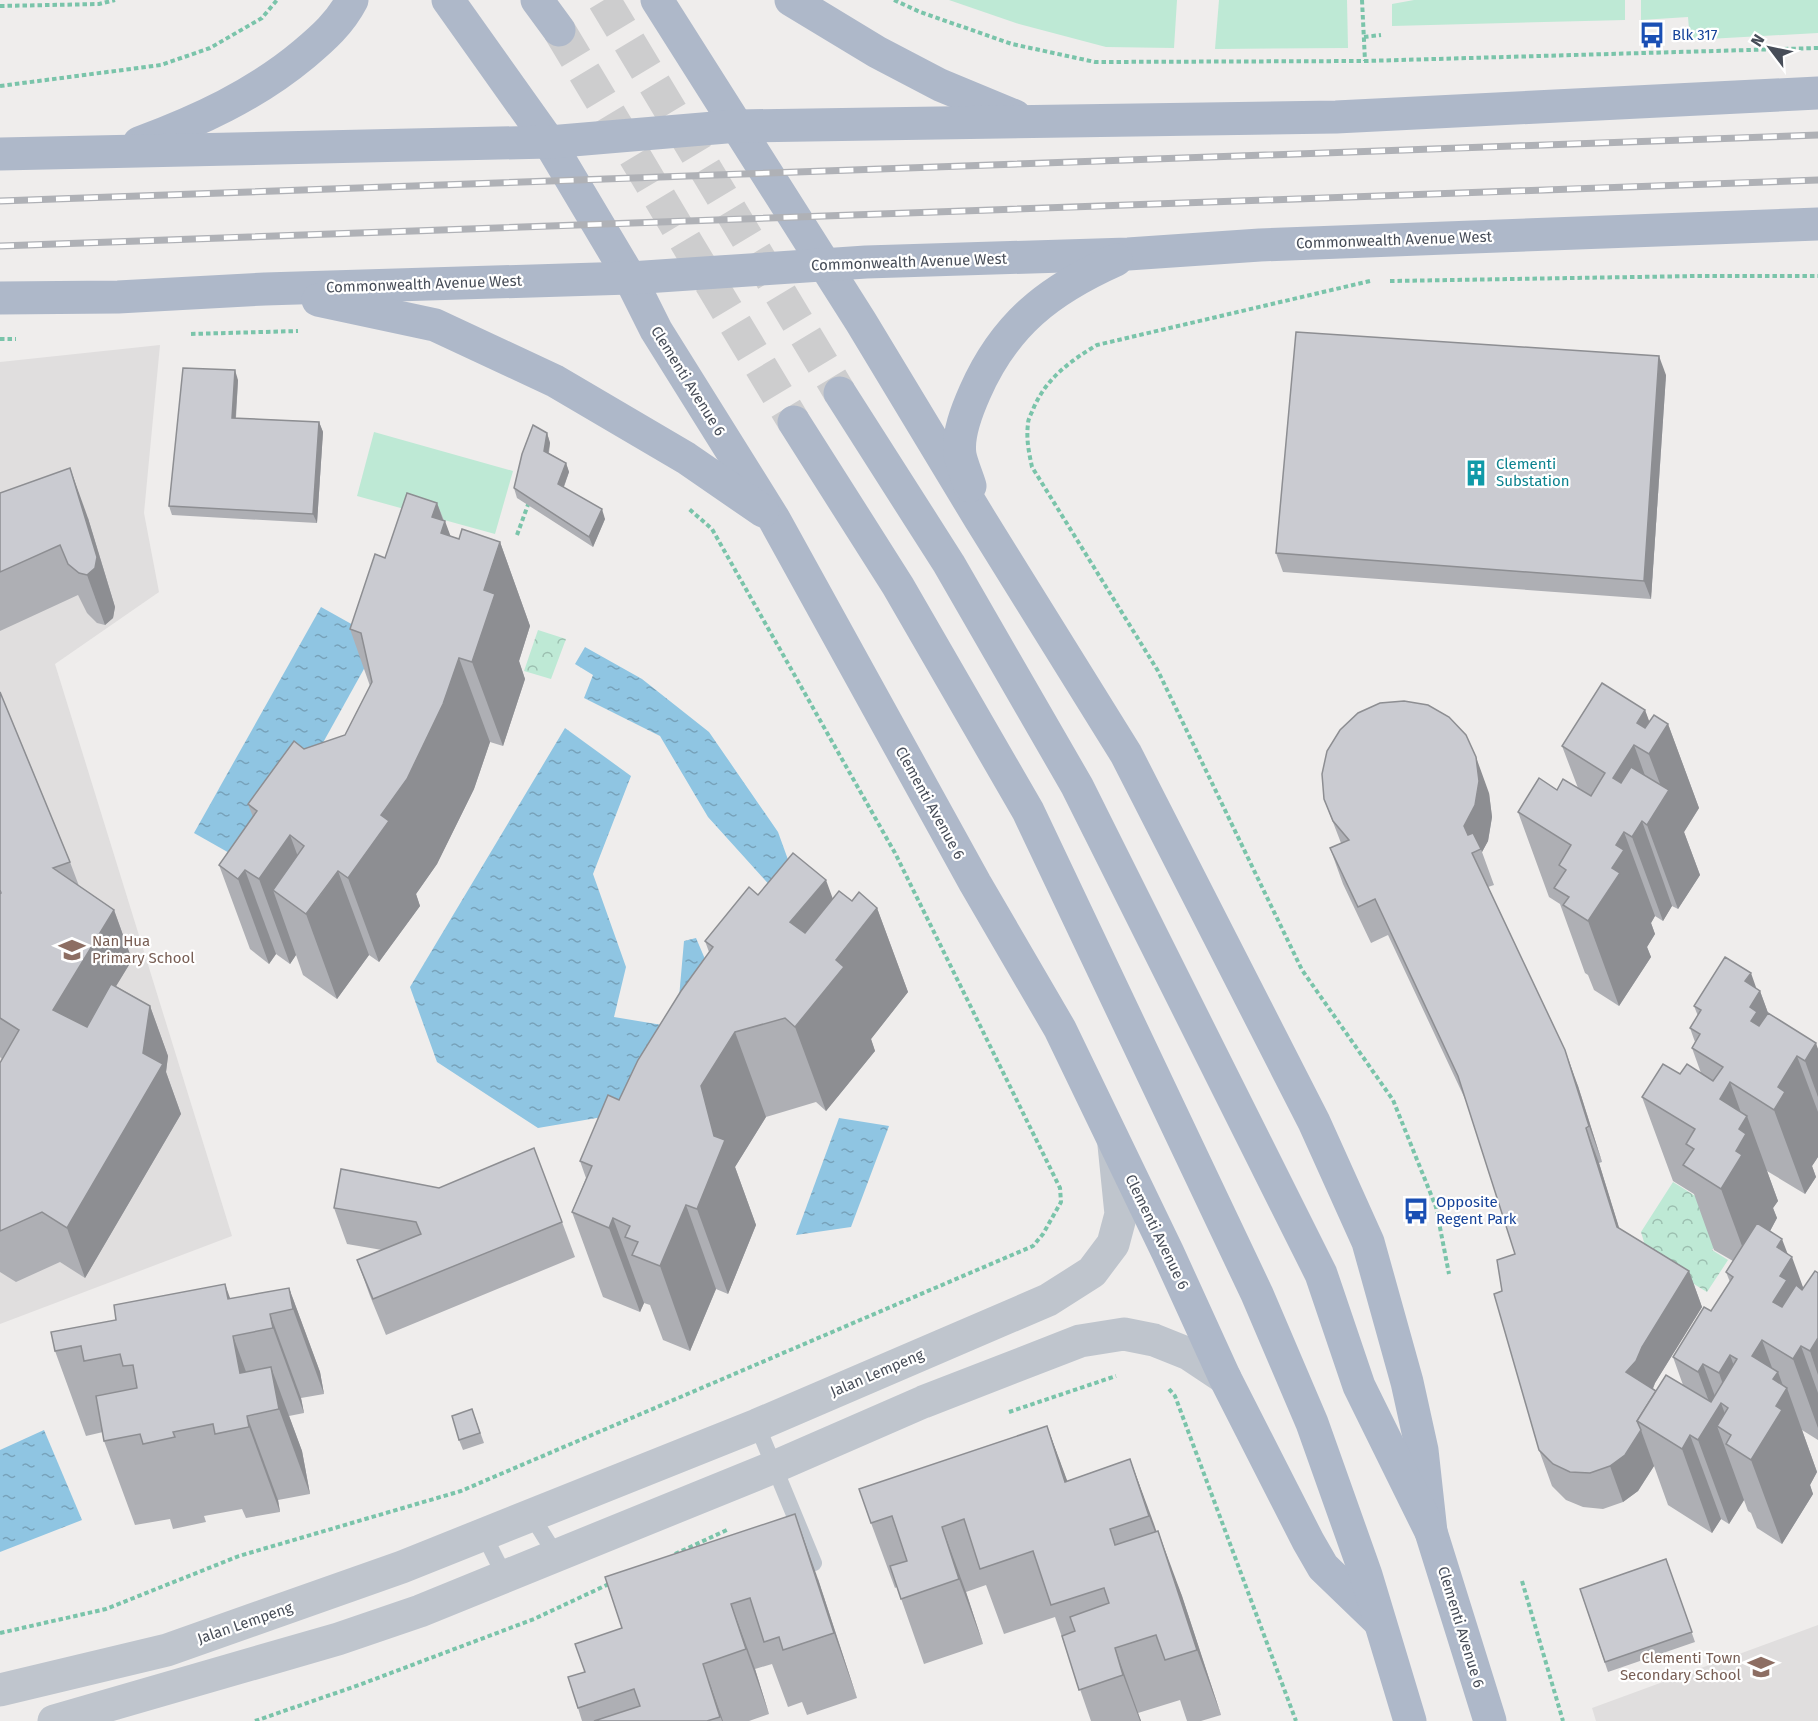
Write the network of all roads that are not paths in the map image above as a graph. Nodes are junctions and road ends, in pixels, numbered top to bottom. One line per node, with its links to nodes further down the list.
1 (352, 0): 11 (main road)
2 (448, 0): 10 (main road, Clementi Avenue 6)
3 (537, 0): 6 (main road)
4 (657, 0): 9 (main road, Clementi Avenue 6)
5 (790, 0): 8 (main road)
6 (559, 30)
7 (1818, 93): 8 (main road)
8 (1027, 121): 9 (main road)
9 (738, 126): 10 (main road); 15 (main road, Clementi Avenue 6)
10 (549, 142): 11 (main road); 16 (main road, Clementi Avenue 6)
11 (115, 153): 12 (main road)
12 (0, 154)
13 (1818, 224): 14 (main road, Commonwealth Avenue West)
14 (1128, 254): 15 (main road, Commonwealth Avenue West); 22 (main road)
15 (825, 264): 16 (main road, Commonwealth Avenue West); 22 (main road, Clementi Avenue 6)
16 (630, 278): 17 (main road, Commonwealth Avenue West); 21 (main road, Clementi Avenue 6)
17 (265, 289): 18 (main road, Commonwealth Avenue West); 21 (main road)
18 (0, 298)
19 (840, 393): 28 (main road, Clementi Avenue 6)
20 (794, 422): 33 (main road, Clementi Avenue 6)
21 (774, 519): 23 (main road, Clementi Avenue 6)
22 (980, 519): 28 (main road, Clementi Avenue 6)
23 (1114, 1145): 24 (main road, Clementi Avenue 6); 25 (street, Jalan Lempeng)
24 (1226, 1378): 26 (street); 33 (main road, Clementi Avenue 6)
25 (756, 1425): 26 (lane); 27 (street, Jalan Lempeng)
26 (774, 1467): 30 (street); 31 (lane)
27 (531, 1515): 29 (street, Jalan Lempeng); 30 (lane)
28 (1431, 1532): 37 (main road, Clementi Avenue 6)
29 (483, 1533): 32 (lane); 34 (street, Jalan Lempeng)
30 (556, 1555): 32 (street)
31 (814, 1563)
32 (504, 1575): 35 (street)
33 (1379, 1621): 36 (main road, Clementi Avenue 6)
34 (0, 1690)
35 (54, 1721)
36 (1410, 1721)
37 (1490, 1721)

